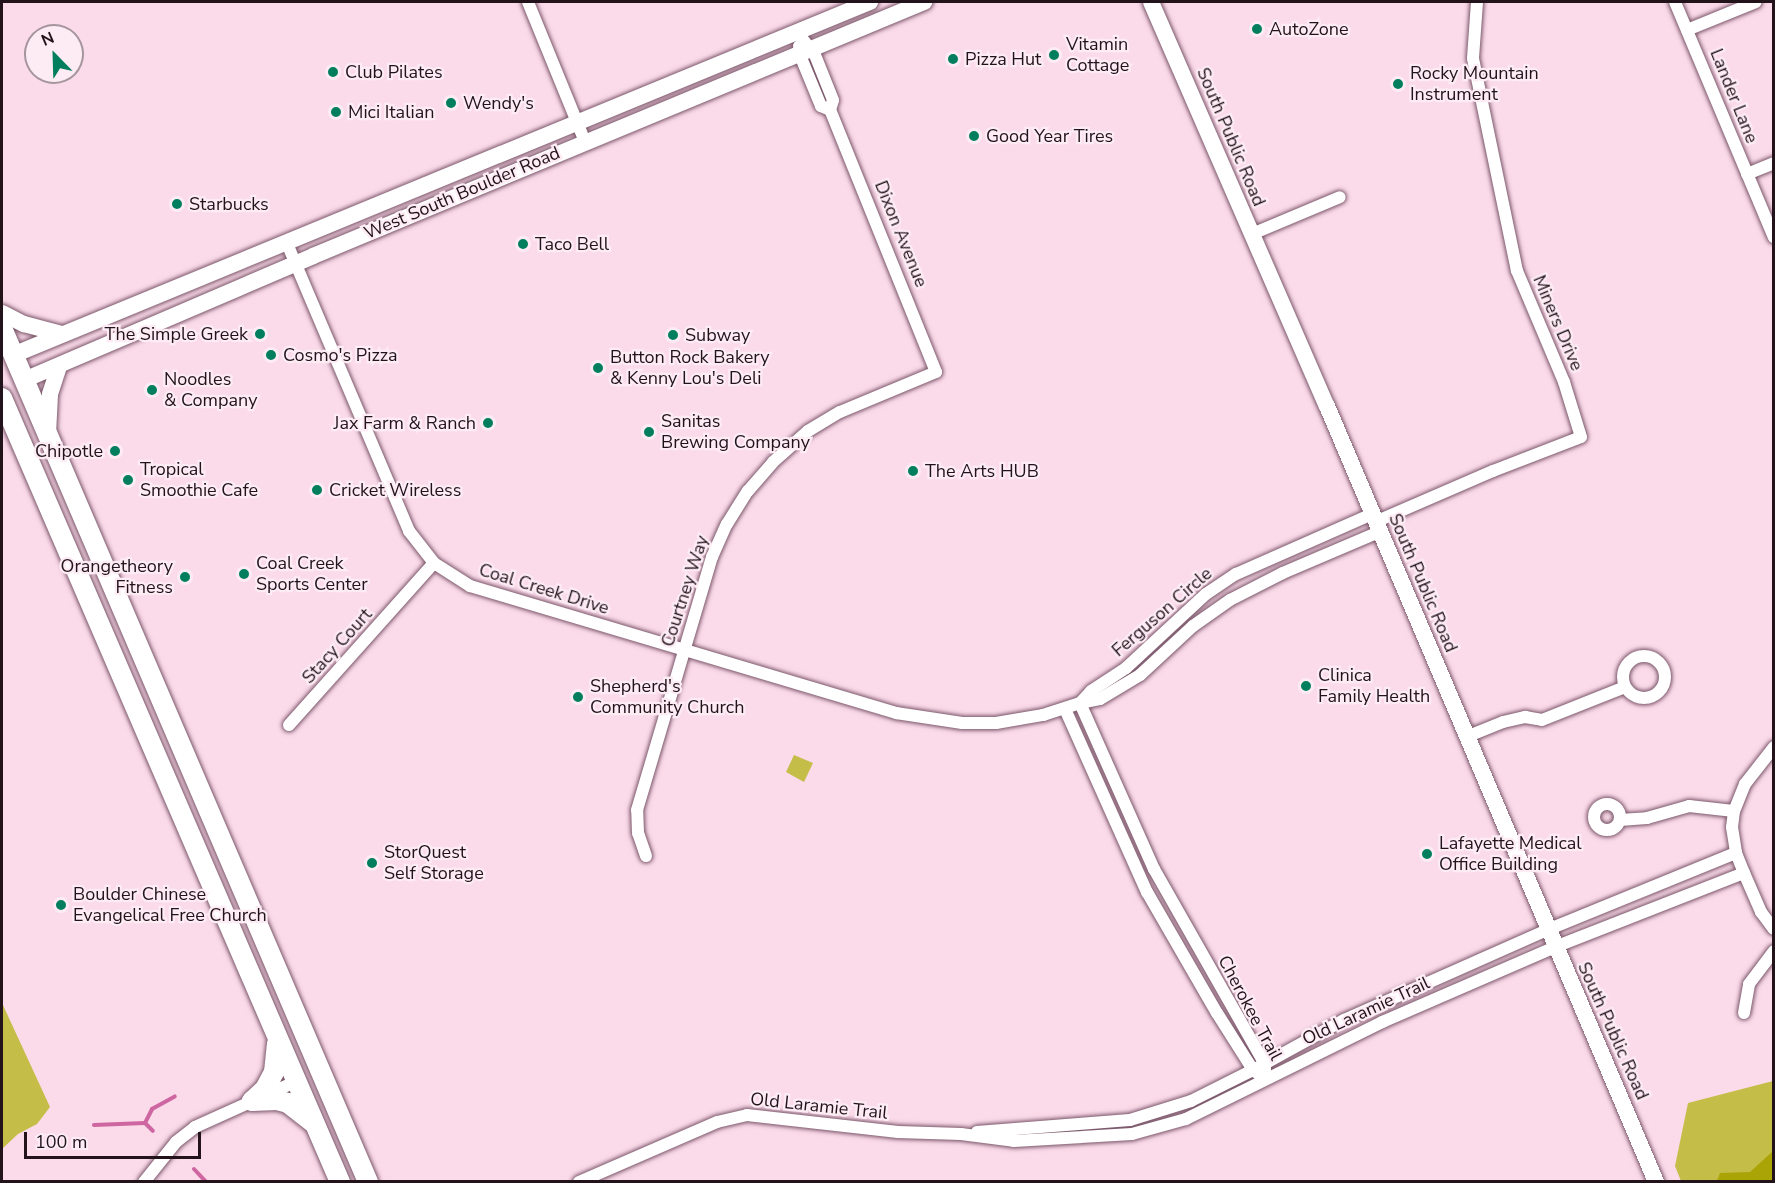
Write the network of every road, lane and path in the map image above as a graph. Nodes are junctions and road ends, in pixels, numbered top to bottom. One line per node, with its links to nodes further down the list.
1 (528, 2): 11 (street)
2 (870, 2): 9 (main road, West South Boulder Road)
3 (924, 2): 10 (main road, West South Boulder Road)
4 (1151, 2): 16 (main road, South Public Road)
5 (1477, 2): 32 (street, Miners Drive)
6 (1675, 2): 8 (street, Lander Lane)
7 (1756, 2): 8 (street)
8 (1688, 30): 14 (street, Lander Lane)
9 (797, 32): 10 (street, Dixon Avenue); 11 (main road, West South Boulder Road)
10 (806, 51): 12 (main road, West South Boulder Road); 25 (street, Dixon Avenue)
11 (576, 121): 12 (street); 18 (main road, West South Boulder Road)
12 (585, 142): 19 (main road, West South Boulder Road)
13 (1773, 163): 14 (street)
14 (1747, 174): 17 (street, Lander Lane)
15 (1340, 197): 16 (street)
16 (1252, 234): 32 (main road, South Public Road)
17 (1773, 237)
18 (286, 241): 19 (street, Coal Creek Drive); 22 (main road, West South Boulder Road)
19 (296, 263): 24 (main road, West South Boulder Road); 33 (street, Coal Creek Drive)
20 (2, 313): 22 (main road)
21 (2, 328): 23 (main road)
22 (62, 334): 23 (main road, West South Boulder Road)
23 (7, 357): 26 (main road)
24 (58, 366): 26 (main road, West South Boulder Road); 30 (main road)
25 (936, 372): 34 (street, Courtney Way)
26 (24, 380): 27 (main road, West South Boulder Road); 30 (main road)
27 (2, 390)
28 (2, 398): 31 (main road)
29 (2, 429): 31 (main road)
30 (47, 435): 57 (main road)
31 (20, 442): 52 (main road)
32 (1375, 522): 37 (street, Ferguson Circle); 37 (street, Ferguson Circle); 40 (main road, South Public Road)
33 (434, 563): 34 (street, Coal Creek Drive); 39 (street, Stacy Court)
34 (684, 650): 36 (street, Coal Creek Drive); 45 (street, Courtney Way)
35 (1625, 687): 40 (street)
36 (851, 698): 38 (street, Ferguson Circle)
37 (1080, 703): 38 (street, Ferguson Circle); 53 (street, Cherokee Trail)
38 (1065, 709): 53 (street, Cherokee Trail)
39 (289, 725)
40 (1466, 737): 48 (main road, South Public Road)
41 (1773, 747): 42 (street)
42 (1734, 811): 43 (street); 44 (street)
43 (1620, 820)
44 (1736, 853): 46 (street); 48 (street, Old Laramie Trail)
45 (646, 856)
46 (1744, 873): 47 (street); 49 (street, Old Laramie Trail)
47 (1773, 929)
48 (1547, 930): 49 (main road, South Public Road); 53 (street, Old Laramie Trail)
49 (1555, 947): 54 (street, Old Laramie Trail); 64 (main road, South Public Road)
50 (1773, 951): 51 (street)
51 (1744, 1013)
52 (275, 1036): 55 (main road); 56 (main road)
53 (1259, 1067): 54 (street, Cherokee Trail); 59 (street, Old Laramie Trail)
54 (1266, 1079): 59 (street, Old Laramie Trail)
55 (297, 1081): 56 (street); 57 (main road); 58 (main road)
56 (252, 1101): 58 (main road); 60 (street)
57 (336, 1109): 62 (main road)
58 (317, 1129): 61 (main road)
59 (961, 1134): 63 (street, Old Laramie Trail)
60 (144, 1182)
61 (340, 1182)
62 (368, 1182)
63 (579, 1182)
64 (1656, 1182)

